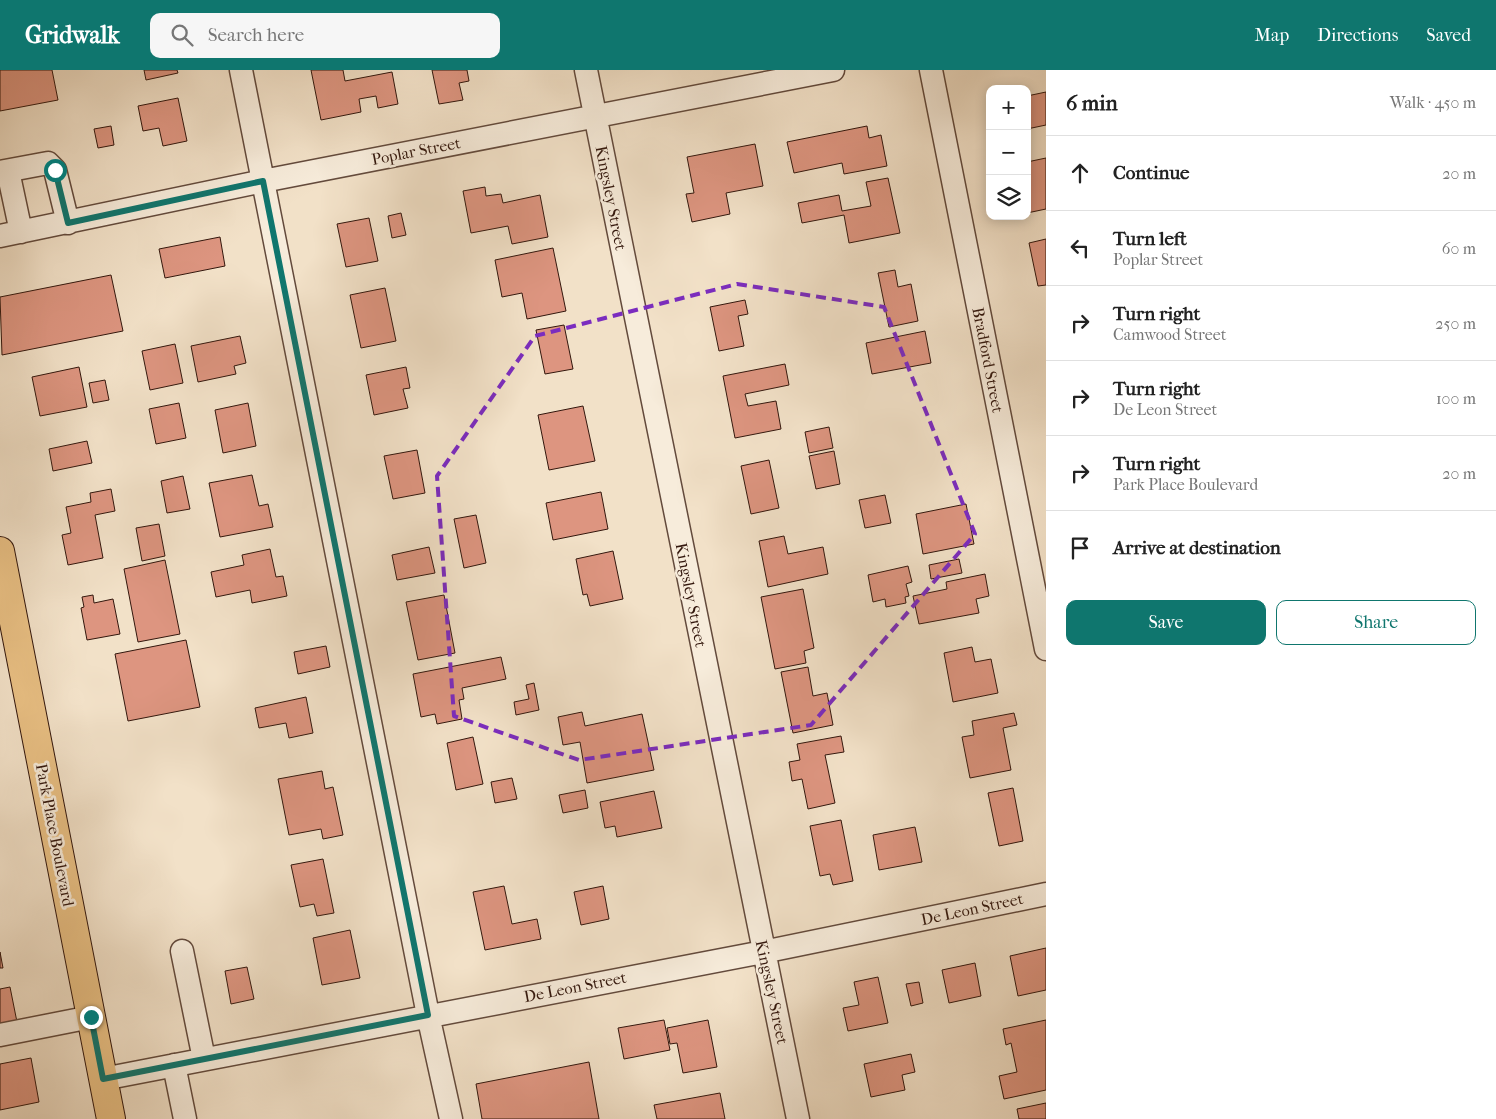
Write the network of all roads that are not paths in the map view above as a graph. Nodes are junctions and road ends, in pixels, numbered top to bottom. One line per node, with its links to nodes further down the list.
1 (241, 70): 7 (street)
2 (586, 70): 5 (street, Kingsley Street)
3 (833, 70): 5 (street, Poplar Street)
4 (931, 70): 11 (street, Bradford Street)
5 (595, 116): 7 (street, Poplar Street); 14 (street, Kingsley Street)
6 (4, 172): 8 (street); 9 (street)
7 (263, 181): 8 (street, Poplar Street); 16 (street)
8 (68, 223): 9 (street, Poplar Street)
9 (10, 234)
10 (0, 552): 15 (main road, Park Place Boulevard)
11 (1046, 649)
12 (1046, 894): 14 (street, De Leon Street)
13 (182, 951): 18 (street)
14 (763, 952): 16 (street, De Leon Street); 24 (street, Kingsley Street)
15 (91, 1017): 17 (street); 20 (main road, Park Place Boulevard)
16 (429, 1020): 18 (street, De Leon Street); 23 (street)
17 (0, 1035)
18 (204, 1059): 19 (street, De Leon Street)
19 (174, 1065): 20 (street, De Leon Street); 22 (street)
20 (103, 1079): 21 (main road, Park Place Boulevard)
21 (111, 1119)
22 (185, 1119)
23 (451, 1119)
24 (798, 1119)

